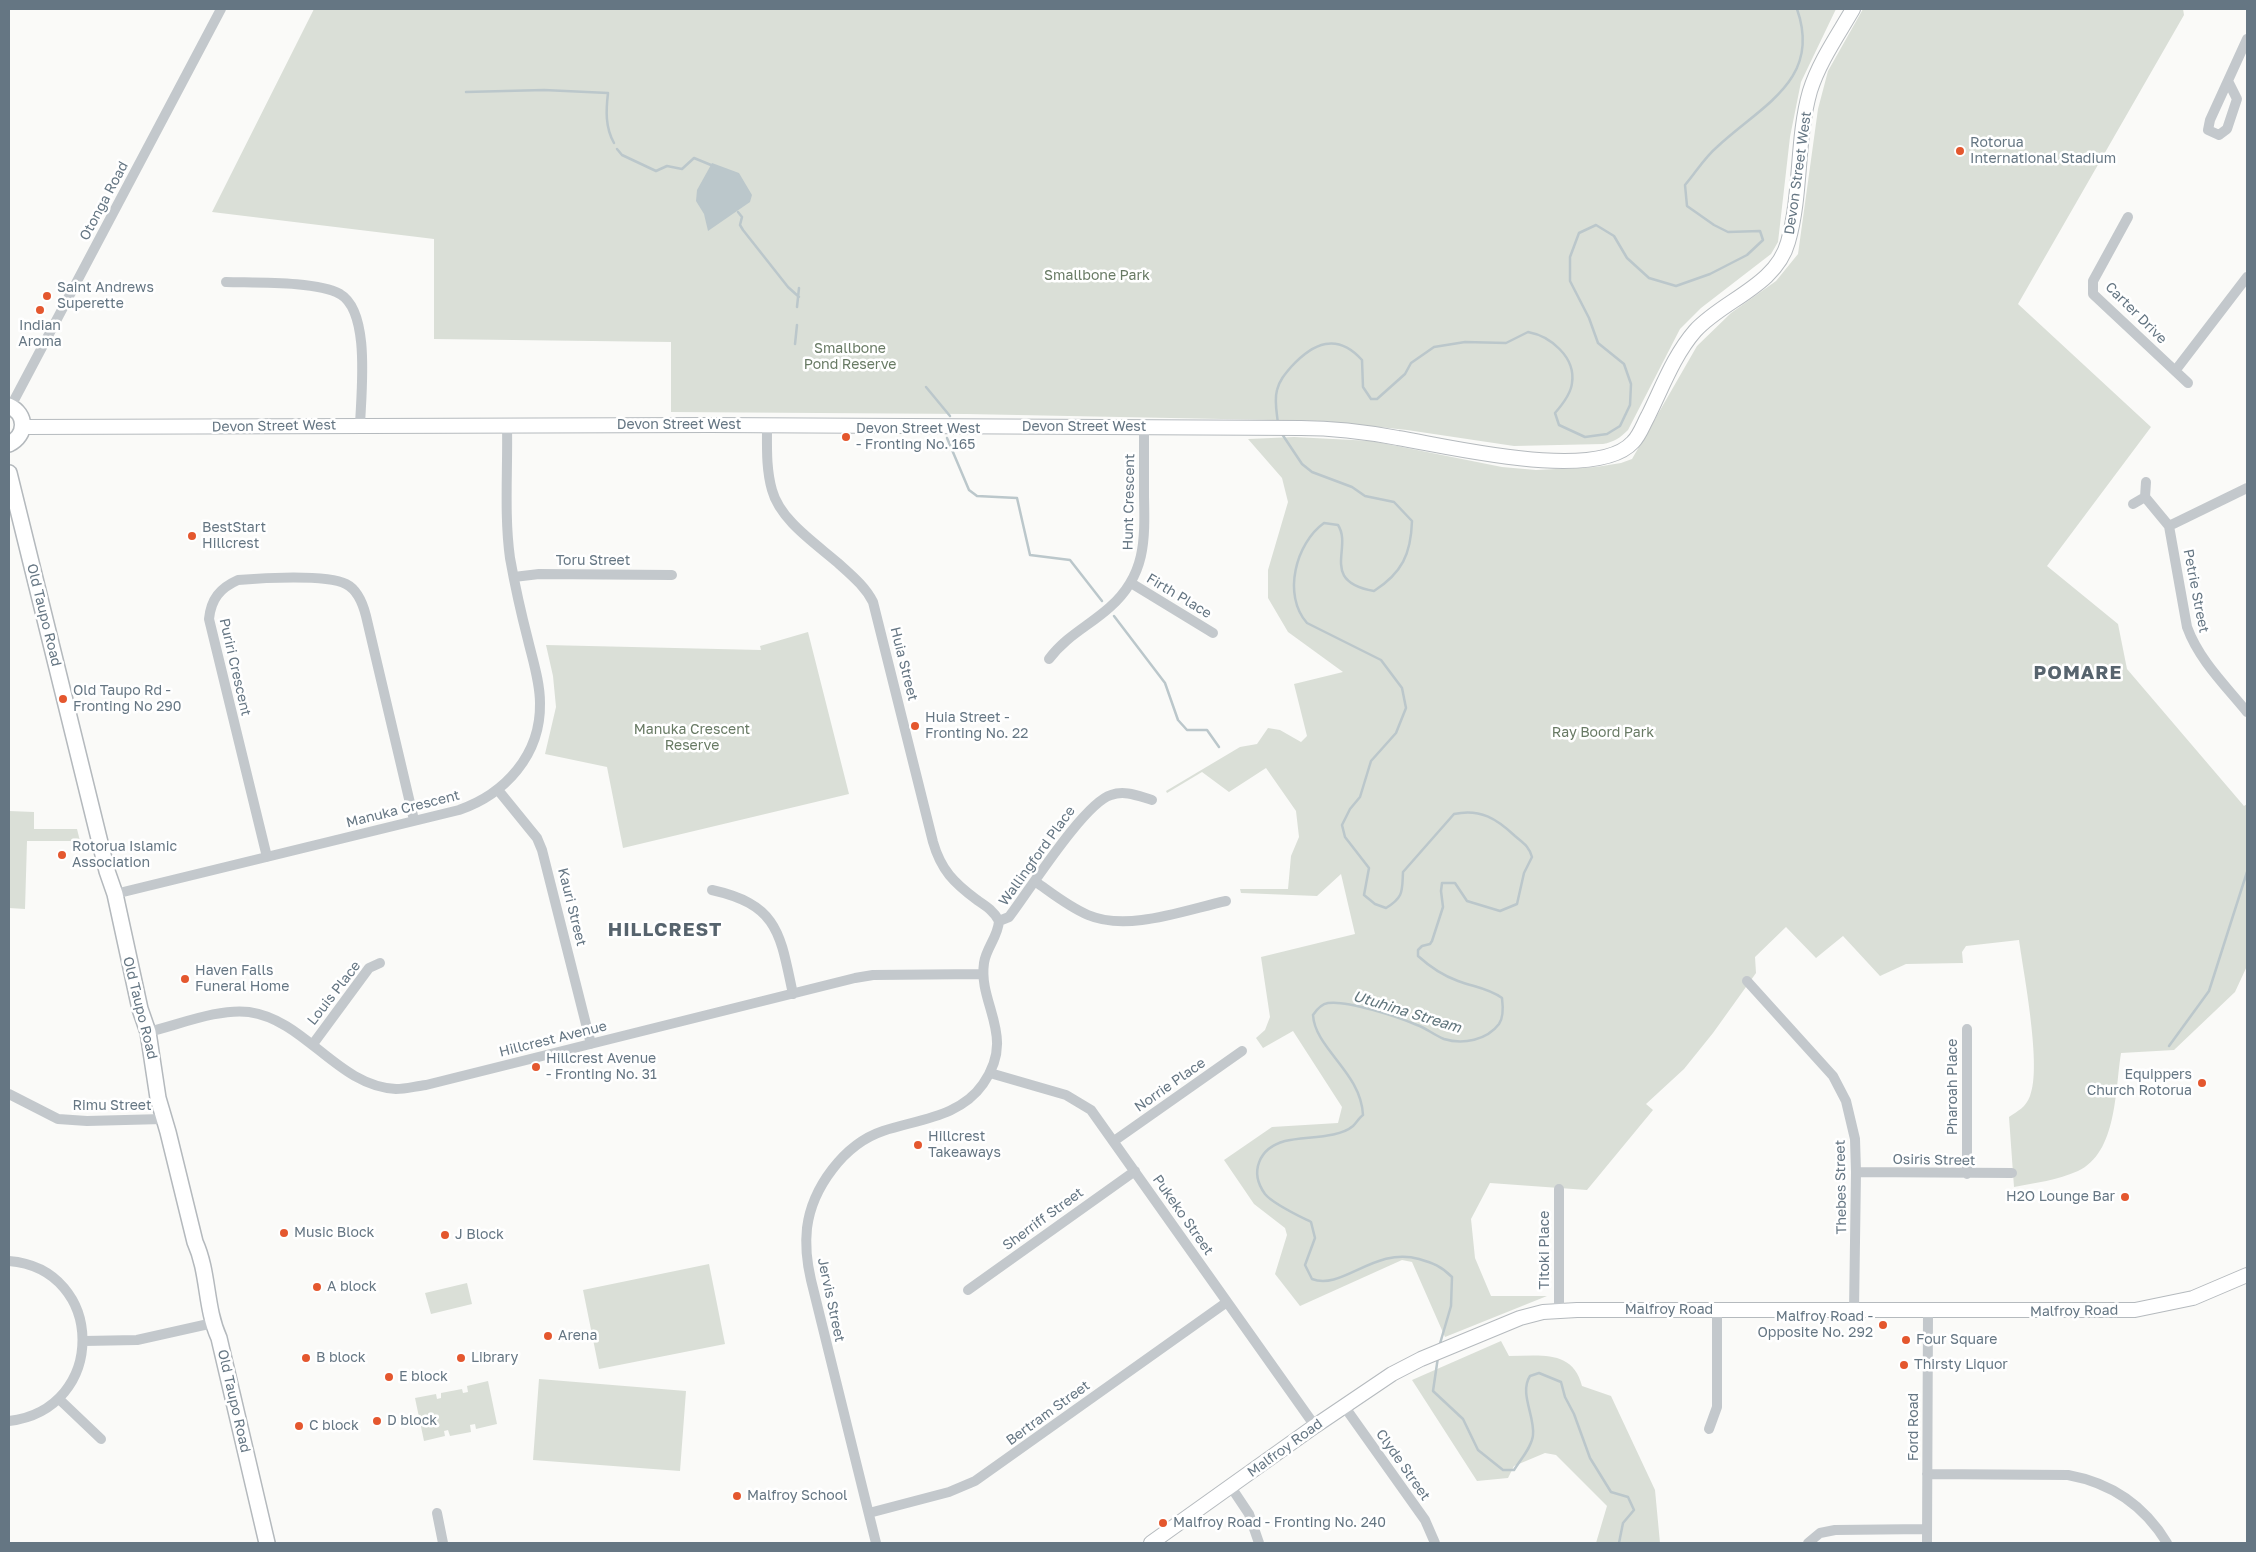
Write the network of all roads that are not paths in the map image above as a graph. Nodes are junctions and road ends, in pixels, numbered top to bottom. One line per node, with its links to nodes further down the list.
1 (220, 9): 10 (street, Otonga Road)
2 (1853, 9): 15 (main road, Devon Street West)
3 (2247, 39): 4 (street)
4 (2229, 83)
5 (2128, 218): 8 (street, Carter Drive)
6 (2247, 277): 8 (street)
7 (226, 282): 12 (street)
8 (2175, 371): 9 (street, Carter Drive)
9 (2188, 383)
10 (10, 406): 14 (highway)
11 (506, 425): 12 (main road, Devon Street West); 13 (main road, Devon Street West); 24 (street, Manuka Crescent)
12 (360, 426): 14 (main road, Devon Street West)
13 (767, 426): 15 (main road, Devon Street West); 37 (street, Huia Street)
14 (23, 427): 16 (highway)
15 (1144, 427): 25 (street, Hunt Crescent)
16 (9, 444)
17 (9, 473): 35 (highway, Old Taupo Road)
18 (2146, 482): 20 (street)
19 (2247, 488): 22 (street)
20 (2145, 497): 21 (street); 22 (street, Petrie Street)
21 (2133, 504)
22 (2169, 526): 28 (street, Petrie Street)
23 (672, 575): 24 (street, Toru Street)
24 (514, 577): 29 (street, Manuka Crescent)
25 (1131, 583): 26 (street, Firth Place); 27 (street, Hunt Crescent)
26 (1213, 633)
27 (1049, 659)
28 (2247, 712)
29 (498, 790): 31 (street, Manuka Crescent); 45 (street, Kauri Street)
30 (1152, 800): 33 (street, Wallingford Place)
31 (414, 820): 32 (street, Manuka Crescent); 32 (street, Puriri Crescent)
32 (267, 857): 35 (street, Manuka Crescent)
33 (1036, 882): 36 (street); 37 (street, Wallingford Place)
34 (712, 890): 41 (street)
35 (115, 894): 43 (highway, Old Taupo Road)
36 (1226, 901)
37 (999, 921): 39 (street, Jervis Street)
38 (380, 963): 44 (street, Louis Place)
39 (984, 974): 41 (street, Hillcrest Avenue); 47 (street, Jervis Street)
40 (1747, 981): 52 (street, Thebes Street)
41 (793, 994): 45 (street, Hillcrest Avenue)
42 (1967, 1029): 53 (street, Pharoah Place)
43 (148, 1032): 44 (street, Hillcrest Avenue); 49 (highway, Old Taupo Road)
44 (313, 1044): 45 (street, Hillcrest Avenue)
45 (591, 1044)
46 (1242, 1051): 50 (street, Norrie Place)
47 (990, 1073): 50 (street, Pukeko Street); 74 (street, Jervis Street)
48 (9, 1094): 49 (street, Rimu Street)
49 (163, 1119): 64 (highway, Old Taupo Road)
50 (1114, 1141): 51 (street, Pukeko Street)
51 (1135, 1170): 58 (street, Sherriff Street); 59 (street, Pukeko Street)
52 (1856, 1172): 53 (street, Osiris Street); 63 (street, Thebes Street)
53 (1967, 1174): 54 (street, Osiris Street)
54 (2012, 1174)
55 (1559, 1189): 60 (street, Titoki Place)
56 (9, 1261): 65 (street)
57 (2247, 1275): 62 (main road, Malfroy Road)
58 (968, 1290)
59 (1228, 1302): 69 (street, Pukeko Street); 74 (street, Bertram Street)
60 (1559, 1310): 61 (main road, Malfroy Road); 67 (main road, Malfroy Road)
61 (1717, 1310): 63 (main road, Malfroy Road); 70 (street)
62 (1928, 1310): 63 (main road, Malfroy Road); 72 (street, Ford Road)
63 (1854, 1311)
64 (212, 1323): 65 (street); 77 (highway, Old Taupo Road)
65 (84, 1341): 66 (street)
66 (59, 1400): 68 (street); 71 (street)
67 (1344, 1406): 69 (main road, Malfroy Road); 82 (street, Clyde Street)
68 (9, 1421)
69 (1315, 1426): 73 (main road, Malfroy Road)
70 (1709, 1428)
71 (101, 1439)
72 (1927, 1474): 76 (street, Ford Road); 85 (street)
73 (1231, 1487): 80 (main road, Malfroy Road); 81 (street)
74 (869, 1513): 79 (street, Jervis Street)
75 (437, 1514): 78 (street)
76 (1927, 1529): 83 (street); 84 (street, Ford Road)
77 (267, 1543)
78 (443, 1543)
79 (876, 1543)
80 (1151, 1543)
81 (1259, 1543)
82 (1435, 1543)
83 (1808, 1543)
84 (1927, 1543)
85 (2167, 1543)

